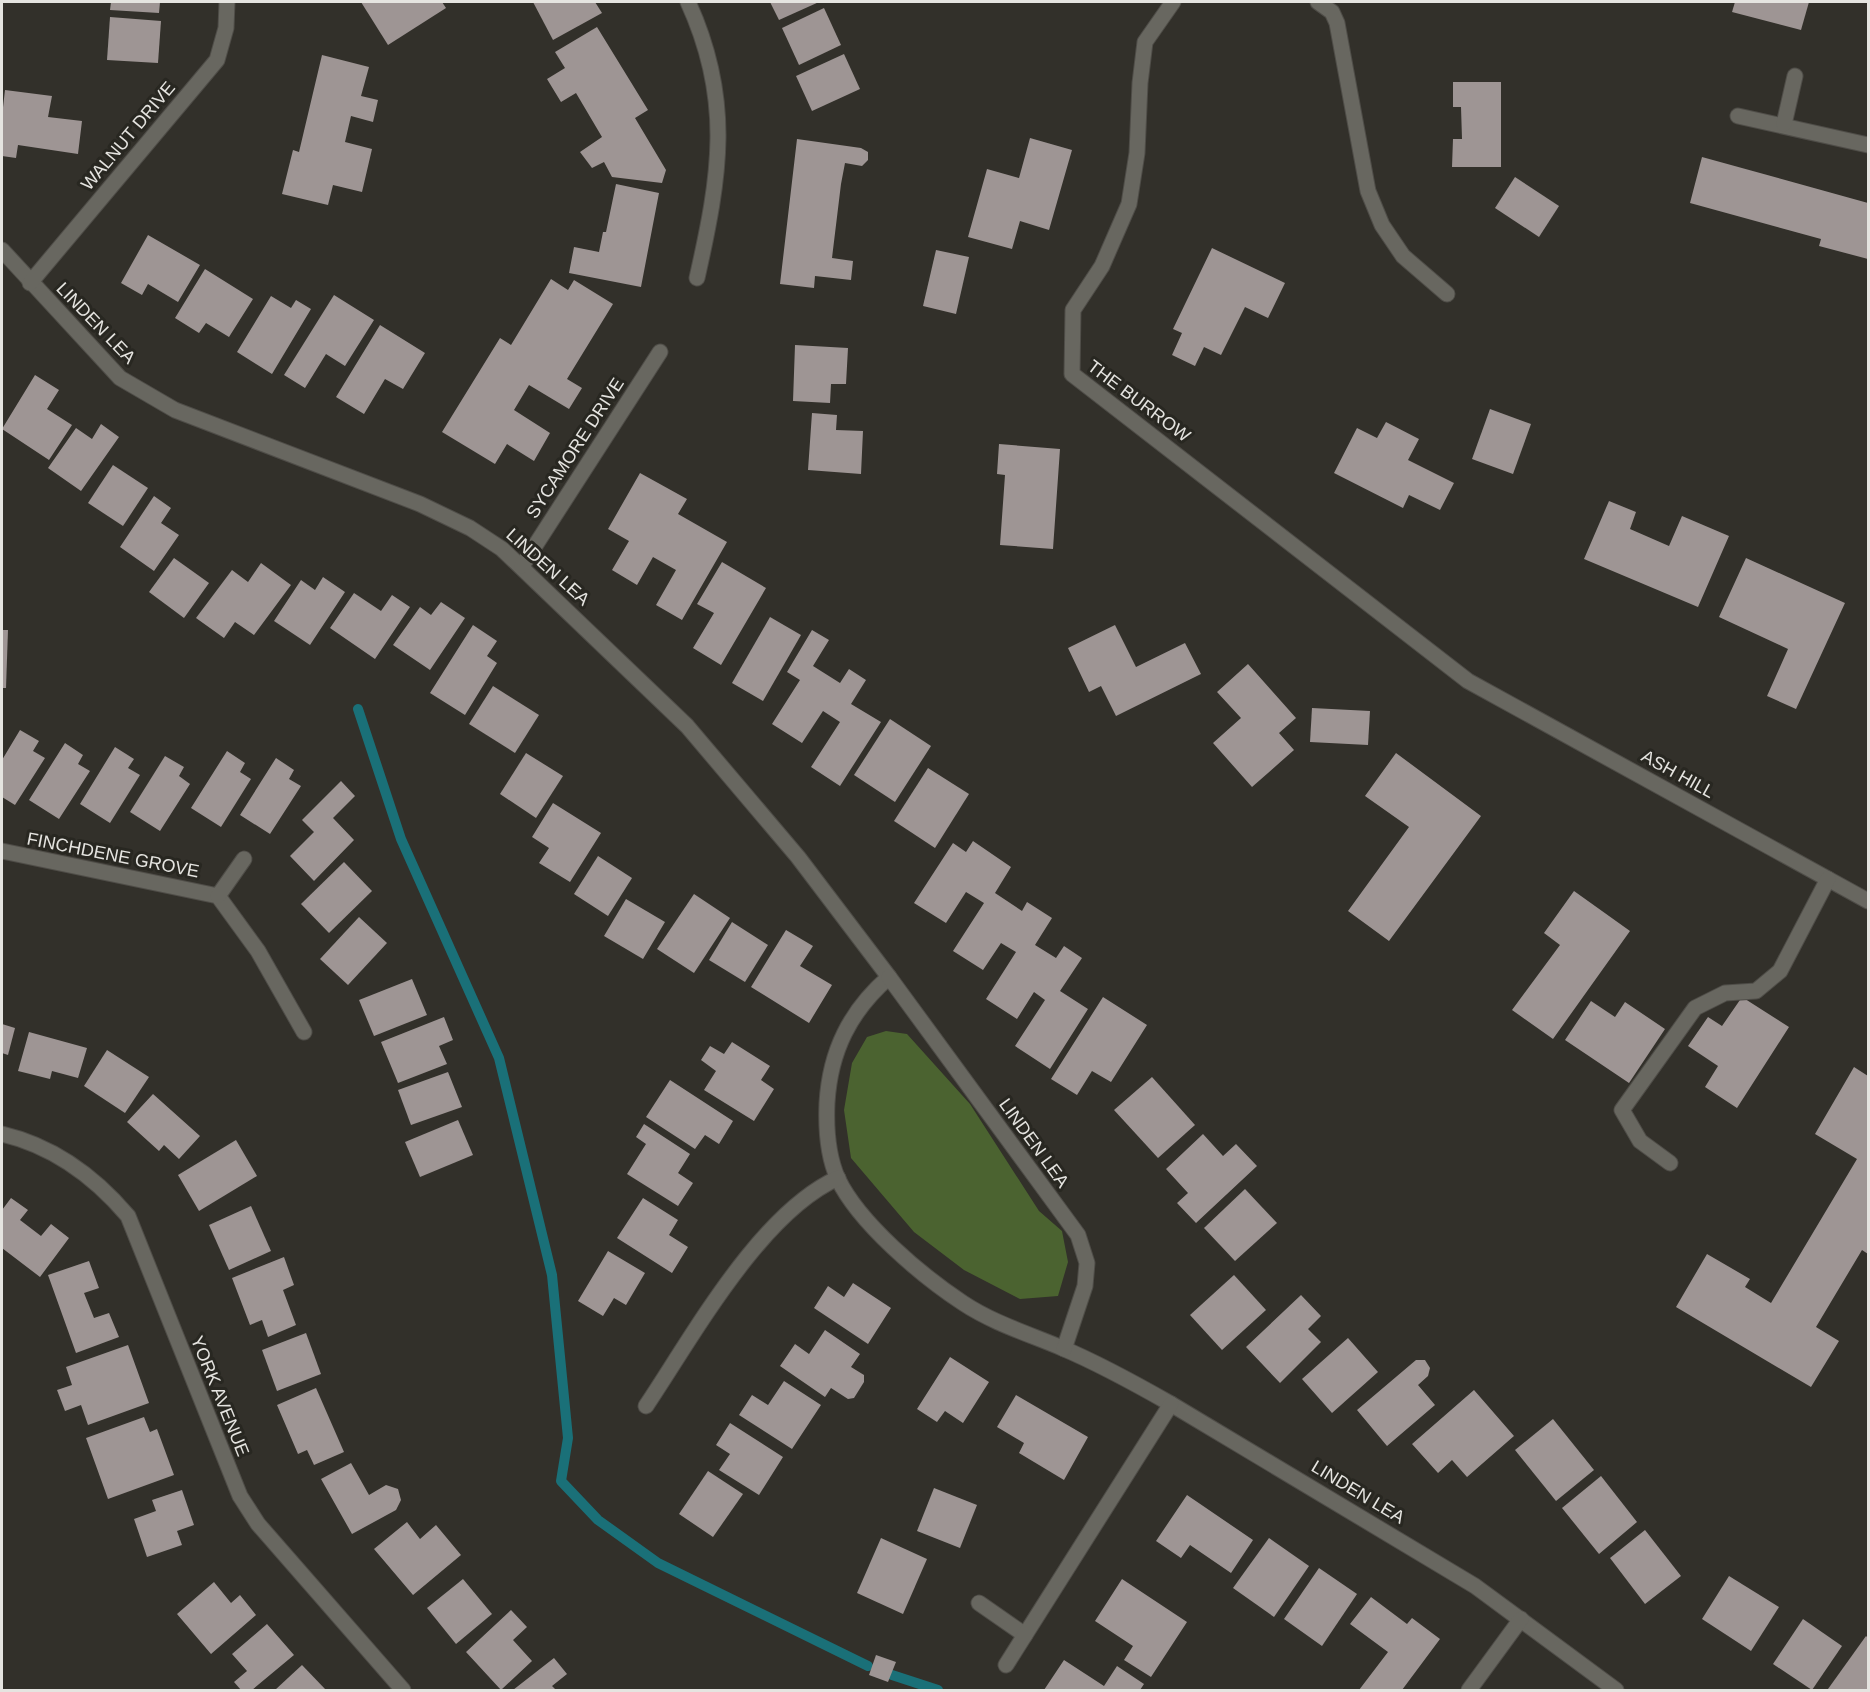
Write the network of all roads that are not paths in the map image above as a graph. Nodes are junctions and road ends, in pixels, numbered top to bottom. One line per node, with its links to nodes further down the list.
1 (227, 2): 11 (street, WALNUT DRIVE)
2 (688, 2): 10 (street)
3 (1173, 2): 15 (street, THE BURROW)
4 (1317, 2): 12 (street)
5 (1795, 76): 7 (street)
6 (1738, 116): 7 (street)
7 (1784, 124): 8 (street)
8 (1869, 145)
9 (2, 250): 11 (street, LINDEN LEA)
10 (698, 278)
11 (30, 283): 14 (street, LINDEN LEA)
12 (1447, 294)
13 (660, 352): 14 (street, SYCAMORE DRIVE)
14 (522, 566): 21 (street, LINDEN LEA)
15 (1468, 681): 18 (street, ASH HILL)
16 (2, 851): 19 (street, FINCHDENE GROVE)
17 (244, 858): 19 (street, FINCHDENE GROVE)
18 (1828, 879): 20 (street, ASH HILL); 24 (street)
19 (218, 896): 22 (street, FINCHDENE GROVE)
20 (1869, 902)
21 (890, 977): 25 (street, LINDEN LEA); 26 (street, LINDEN LEA)
22 (304, 1032)
23 (2, 1134): 33 (street, YORK AVENUE)
24 (1670, 1163)
25 (838, 1178): 26 (street, LINDEN LEA); 28 (street)
26 (1064, 1349): 27 (street, LINDEN LEA)
27 (1171, 1404): 30 (street, LINDEN LEA); 31 (street)
28 (646, 1406)
29 (979, 1603): 31 (street)
30 (1521, 1619): 34 (street); 35 (street, LINDEN LEA)
31 (1025, 1635): 32 (street)
32 (1006, 1665)
33 (403, 1690)
34 (1469, 1690)
35 (1616, 1690)

